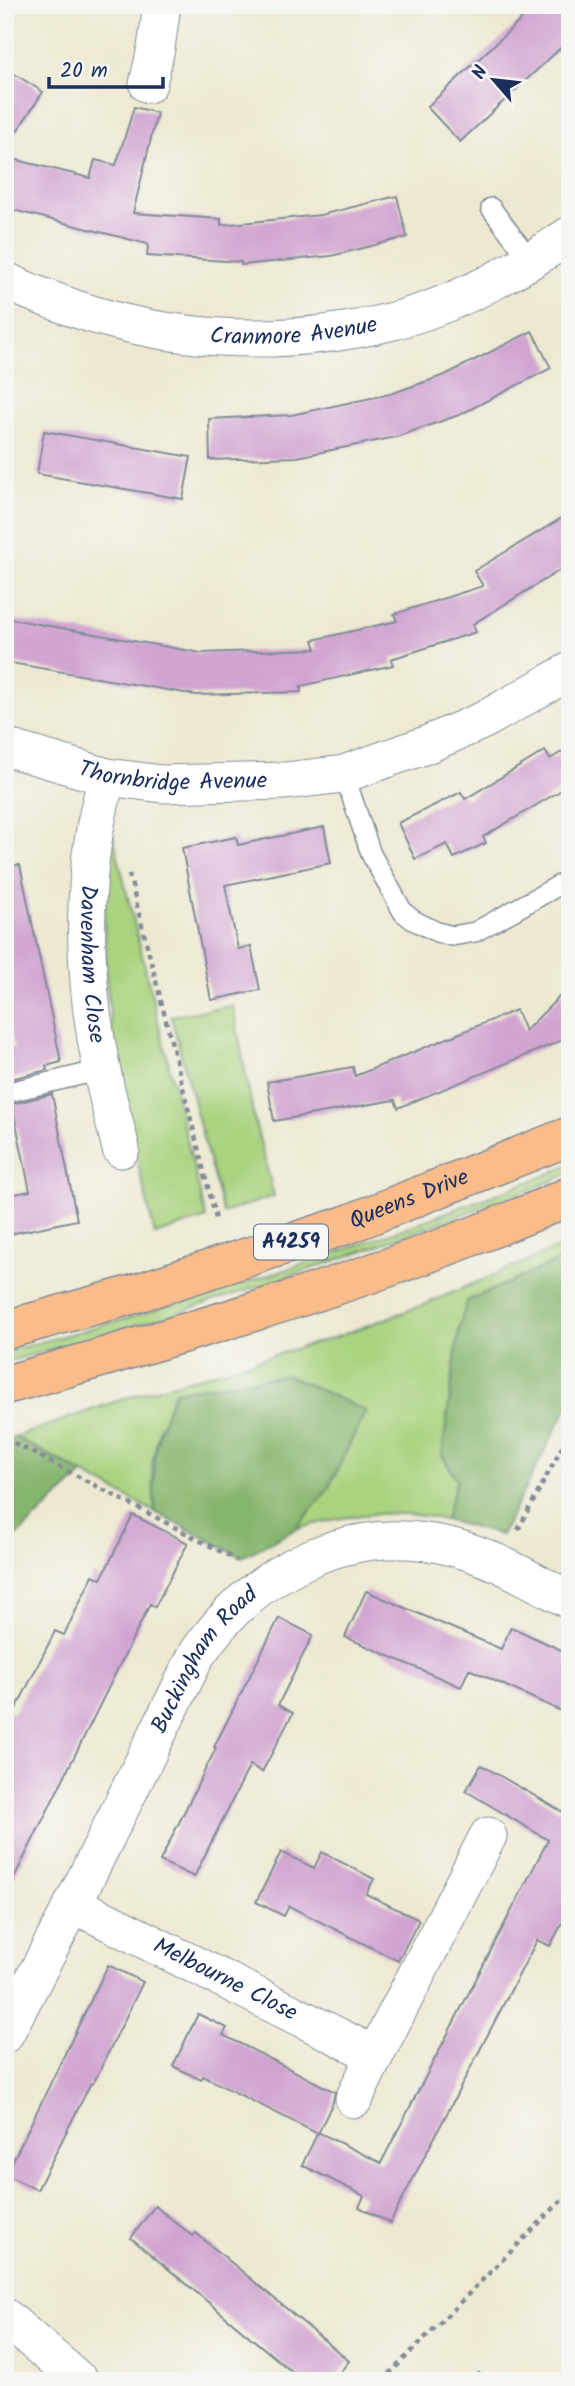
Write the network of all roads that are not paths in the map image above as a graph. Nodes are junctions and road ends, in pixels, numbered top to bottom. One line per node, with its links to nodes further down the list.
1 (162, 5): 2 (street)
2 (148, 84)
3 (491, 208): 5 (lane)
4 (570, 235): 5 (street, Cranmore Avenue)
5 (531, 261): 6 (street, Cranmore Avenue)
6 (5, 280)
7 (570, 671): 9 (street, Thornbridge Avenue)
8 (5, 747): 10 (street, Thornbridge Avenue)
9 (344, 774): 10 (street, Thornbridge Avenue); 11 (lane)
10 (107, 777): 12 (street, Davenham Close)
11 (570, 879)
12 (102, 1070): 13 (lane); 15 (street, Davenham Close)
13 (5, 1093)
14 (570, 1136): 17 (main road, Queens Drive / A4259)
15 (121, 1149)
16 (570, 1196): 18 (main road, A4259)
17 (5, 1330)
18 (5, 1385)
19 (570, 1600): 21 (street, Buckingham Road)
20 (488, 1836): 23 (street)
21 (74, 1904): 22 (street, Buckingham Road); 23 (street, Melbourne Close)
22 (5, 2035)
23 (375, 2055): 24 (street)
24 (354, 2099)
25 (5, 2317): 26 (street)
26 (80, 2381)

